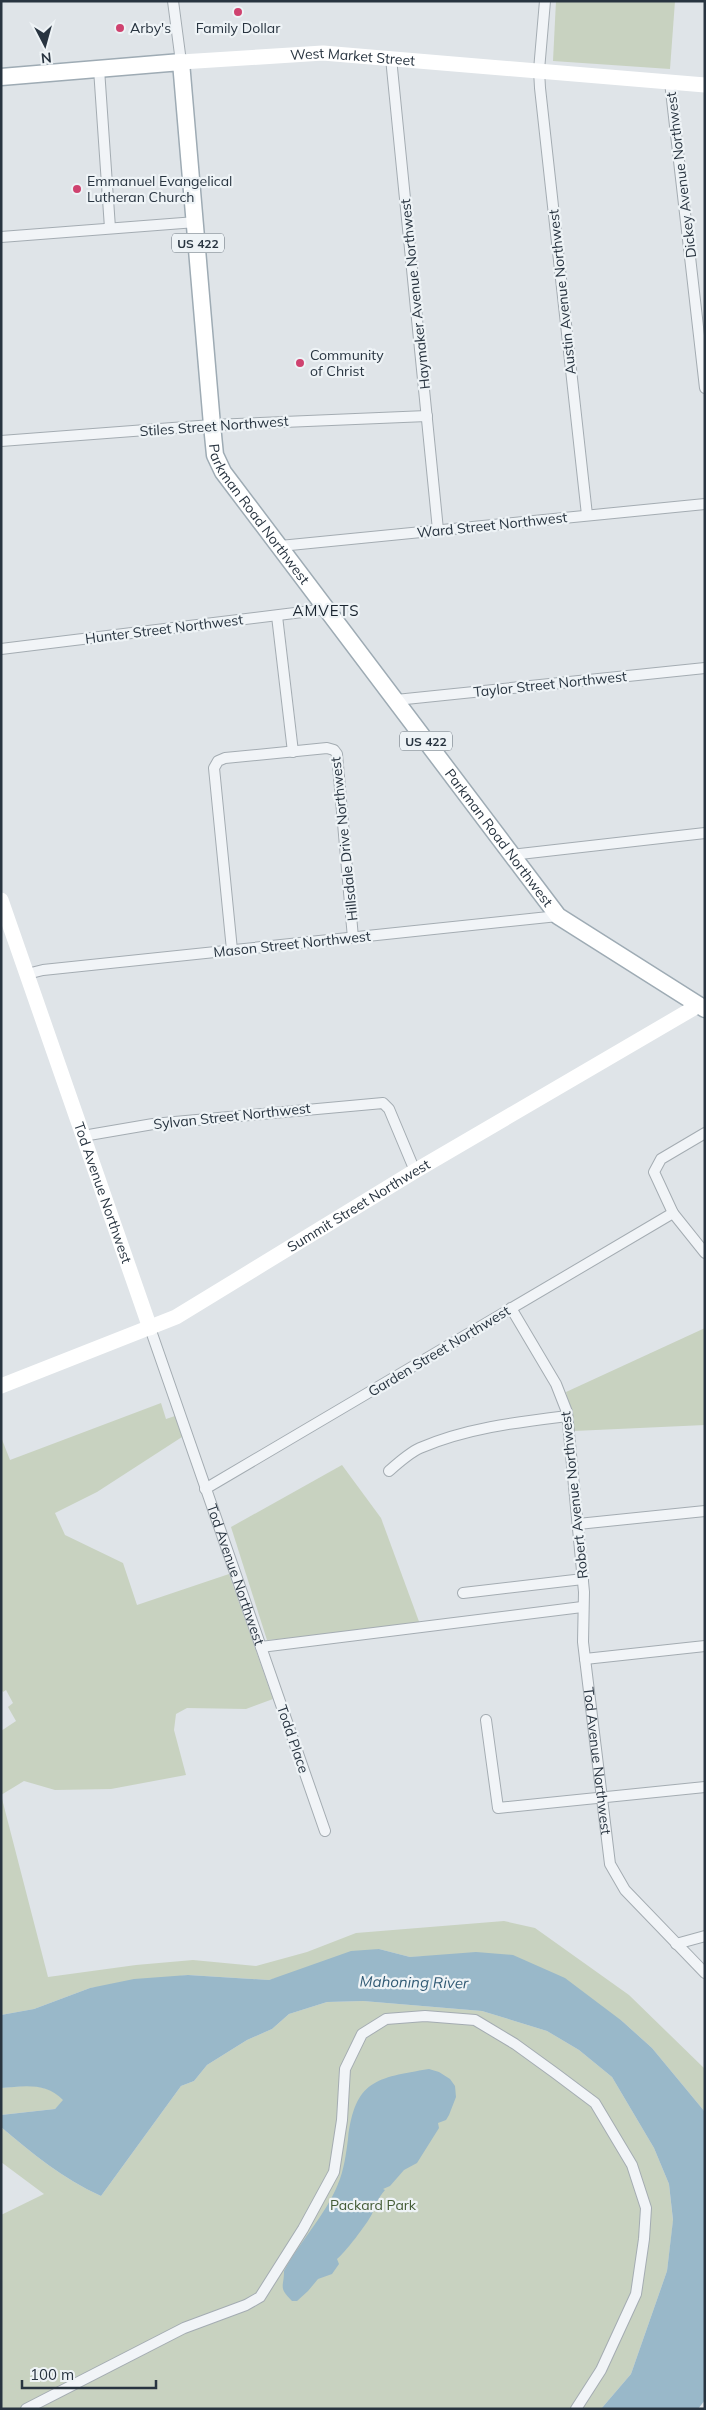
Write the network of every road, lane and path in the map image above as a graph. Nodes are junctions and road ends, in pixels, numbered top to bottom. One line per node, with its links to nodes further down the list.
1 (173, 1): 4 (street)
2 (544, 1): 6 (street, Austin Avenue Northwest)
3 (391, 58): 4 (main road, West Market Street); 6 (main road, West Market Street); 14 (street, Haymaker Avenue Northwest)
4 (181, 62): 5 (main road, West Market Street); 10 (main road, Parkman Road Northwest / US 422)
5 (99, 69): 7 (main road, West Market Street); 11 (street)
6 (539, 70): 8 (main road, West Market Street); 18 (street, Austin Avenue Northwest)
7 (1, 77)
8 (670, 82): 9 (main road, West Market Street); 13 (street, Dickey Avenue Northwest)
9 (705, 85)
10 (196, 222): 11 (street); 15 (main road, Parkman Road Northwest / US 422)
11 (110, 228): 12 (street)
12 (1, 237)
13 (705, 388)
14 (427, 416): 15 (street, Stiles Street Northwest); 19 (street, Haymaker Avenue Northwest)
15 (212, 425): 16 (street, Stiles Street Northwest); 20 (main road, Parkman Road Northwest / US 422)
16 (1, 441)
17 (705, 504): 18 (street, Ward Street Northwest)
18 (587, 515): 19 (street, Ward Street Northwest)
19 (438, 530): 20 (street, Ward Street Northwest)
20 (280, 546): 21 (main road, Parkman Road Northwest / US 422)
21 (327, 609): 22 (street, Hunter Street Northwest); 25 (main road, Parkman Road Northwest / US 422)
22 (277, 616): 23 (street, Hunter Street Northwest); 26 (street)
23 (1, 649)
24 (705, 668): 25 (street, Taylor Street Northwest)
25 (396, 700): 28 (main road, Parkman Road Northwest / US 422)
26 (293, 752): 31 (street, Hillsdale Drive Northwest); 32 (street, Hillsdale Drive Northwest)
27 (705, 833): 28 (street)
28 (511, 855): 30 (main road, Parkman Road Northwest / US 422)
29 (1, 900): 33 (main road, Tod Avenue Northwest)
30 (558, 916): 31 (street, Mason Street Northwest); 34 (main road, Parkman Road Northwest / US 422)
31 (353, 938): 32 (street, Mason Street Northwest)
32 (232, 950): 33 (street, Mason Street Northwest)
33 (27, 974): 36 (main road, Tod Avenue Northwest)
34 (703, 1005): 37 (main road, Summit Street Northwest)
35 (705, 1132): 38 (street)
36 (83, 1136): 37 (street, Sylvan Street Northwest); 41 (main road, Tod Avenue Northwest)
37 (415, 1172): 41 (main road, Summit Street Northwest)
38 (674, 1213): 39 (street); 40 (street, Garden Street Northwest)
39 (705, 1253)
40 (511, 1308): 43 (street, Robert Avenue Northwest); 45 (street, Garden Street Northwest)
41 (150, 1328): 42 (main road, Summit Street Northwest); 45 (street, Tod Avenue Northwest)
42 (1, 1386)
43 (567, 1416): 44 (street); 47 (street, Robert Avenue Northwest)
44 (389, 1471)
45 (205, 1489): 52 (street, Tod Avenue Northwest)
46 (705, 1511): 47 (street)
47 (578, 1524): 48 (street, Robert Avenue Northwest)
48 (582, 1579): 49 (street); 50 (street, Robert Avenue Northwest)
49 (462, 1593)
50 (582, 1607): 52 (street, Tod Avenue Northwest); 53 (street, Tod Avenue Northwest)
51 (705, 1646): 53 (street)
52 (261, 1647): 57 (street, Todd Place)
53 (585, 1659): 56 (street, Tod Avenue Northwest)
54 (486, 1720): 56 (street)
55 (705, 1787): 56 (street)
56 (601, 1798): 59 (street, Tod Avenue Northwest)
57 (325, 1831)
58 (705, 1936): 59 (street)
59 (676, 1944): 60 (street, Tod Avenue Northwest)
60 (705, 1973)
61 (26, 2409): 62 (street)
62 (576, 2409)

